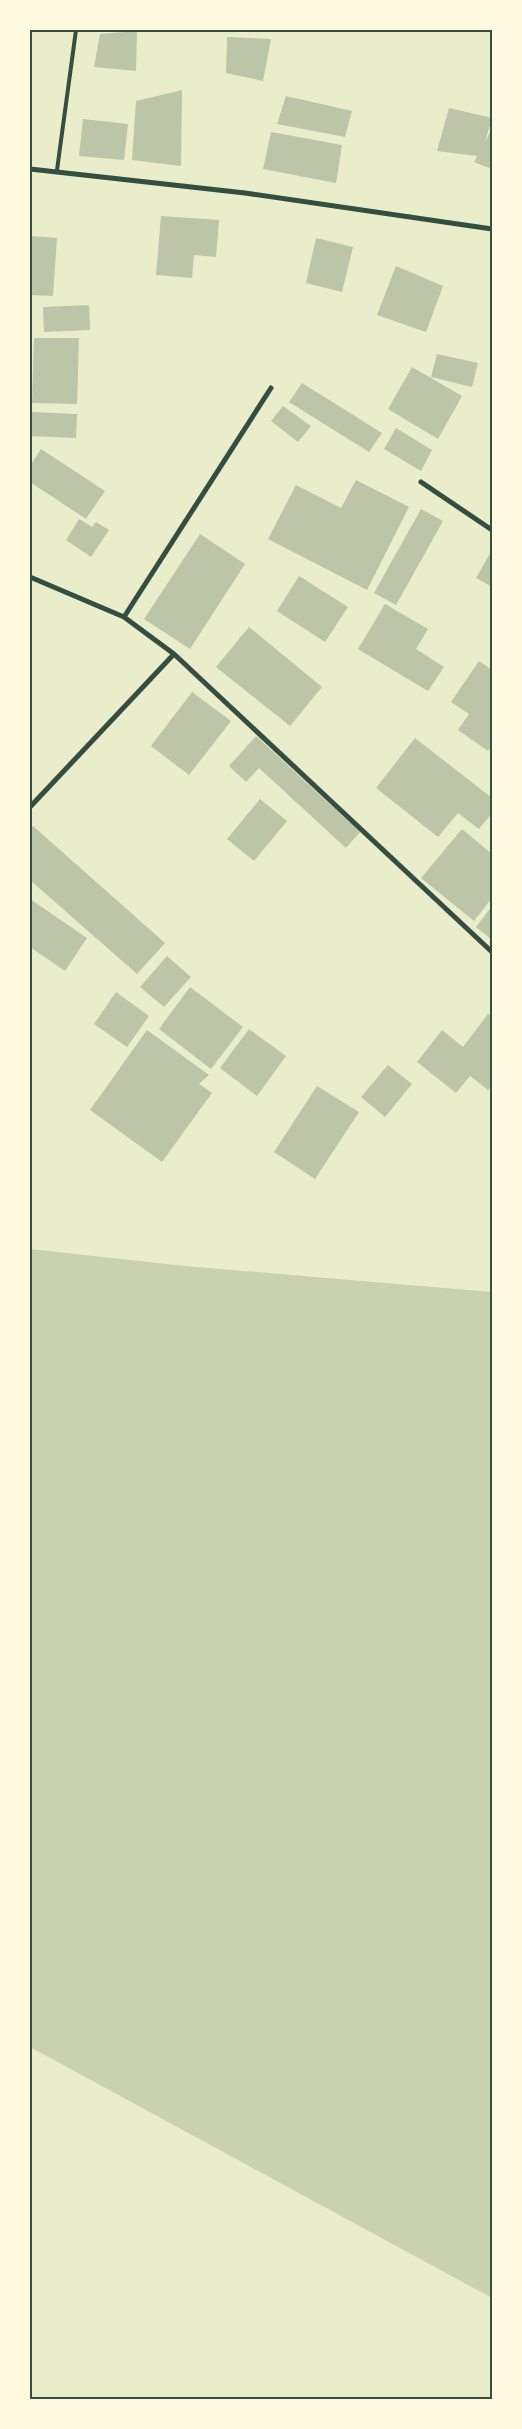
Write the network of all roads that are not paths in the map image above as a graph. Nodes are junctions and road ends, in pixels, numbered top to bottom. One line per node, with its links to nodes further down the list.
1 (76, 30): 3 (lane)
2 (30, 169): 3 (street)
3 (58, 170): 4 (street)
4 (492, 229)
5 (271, 388): 9 (street)
6 (420, 482): 7 (street)
7 (492, 530)
8 (30, 577): 9 (street)
9 (124, 617): 10 (street)
10 (174, 654): 11 (street); 12 (street)
11 (30, 807)
12 (492, 952)

